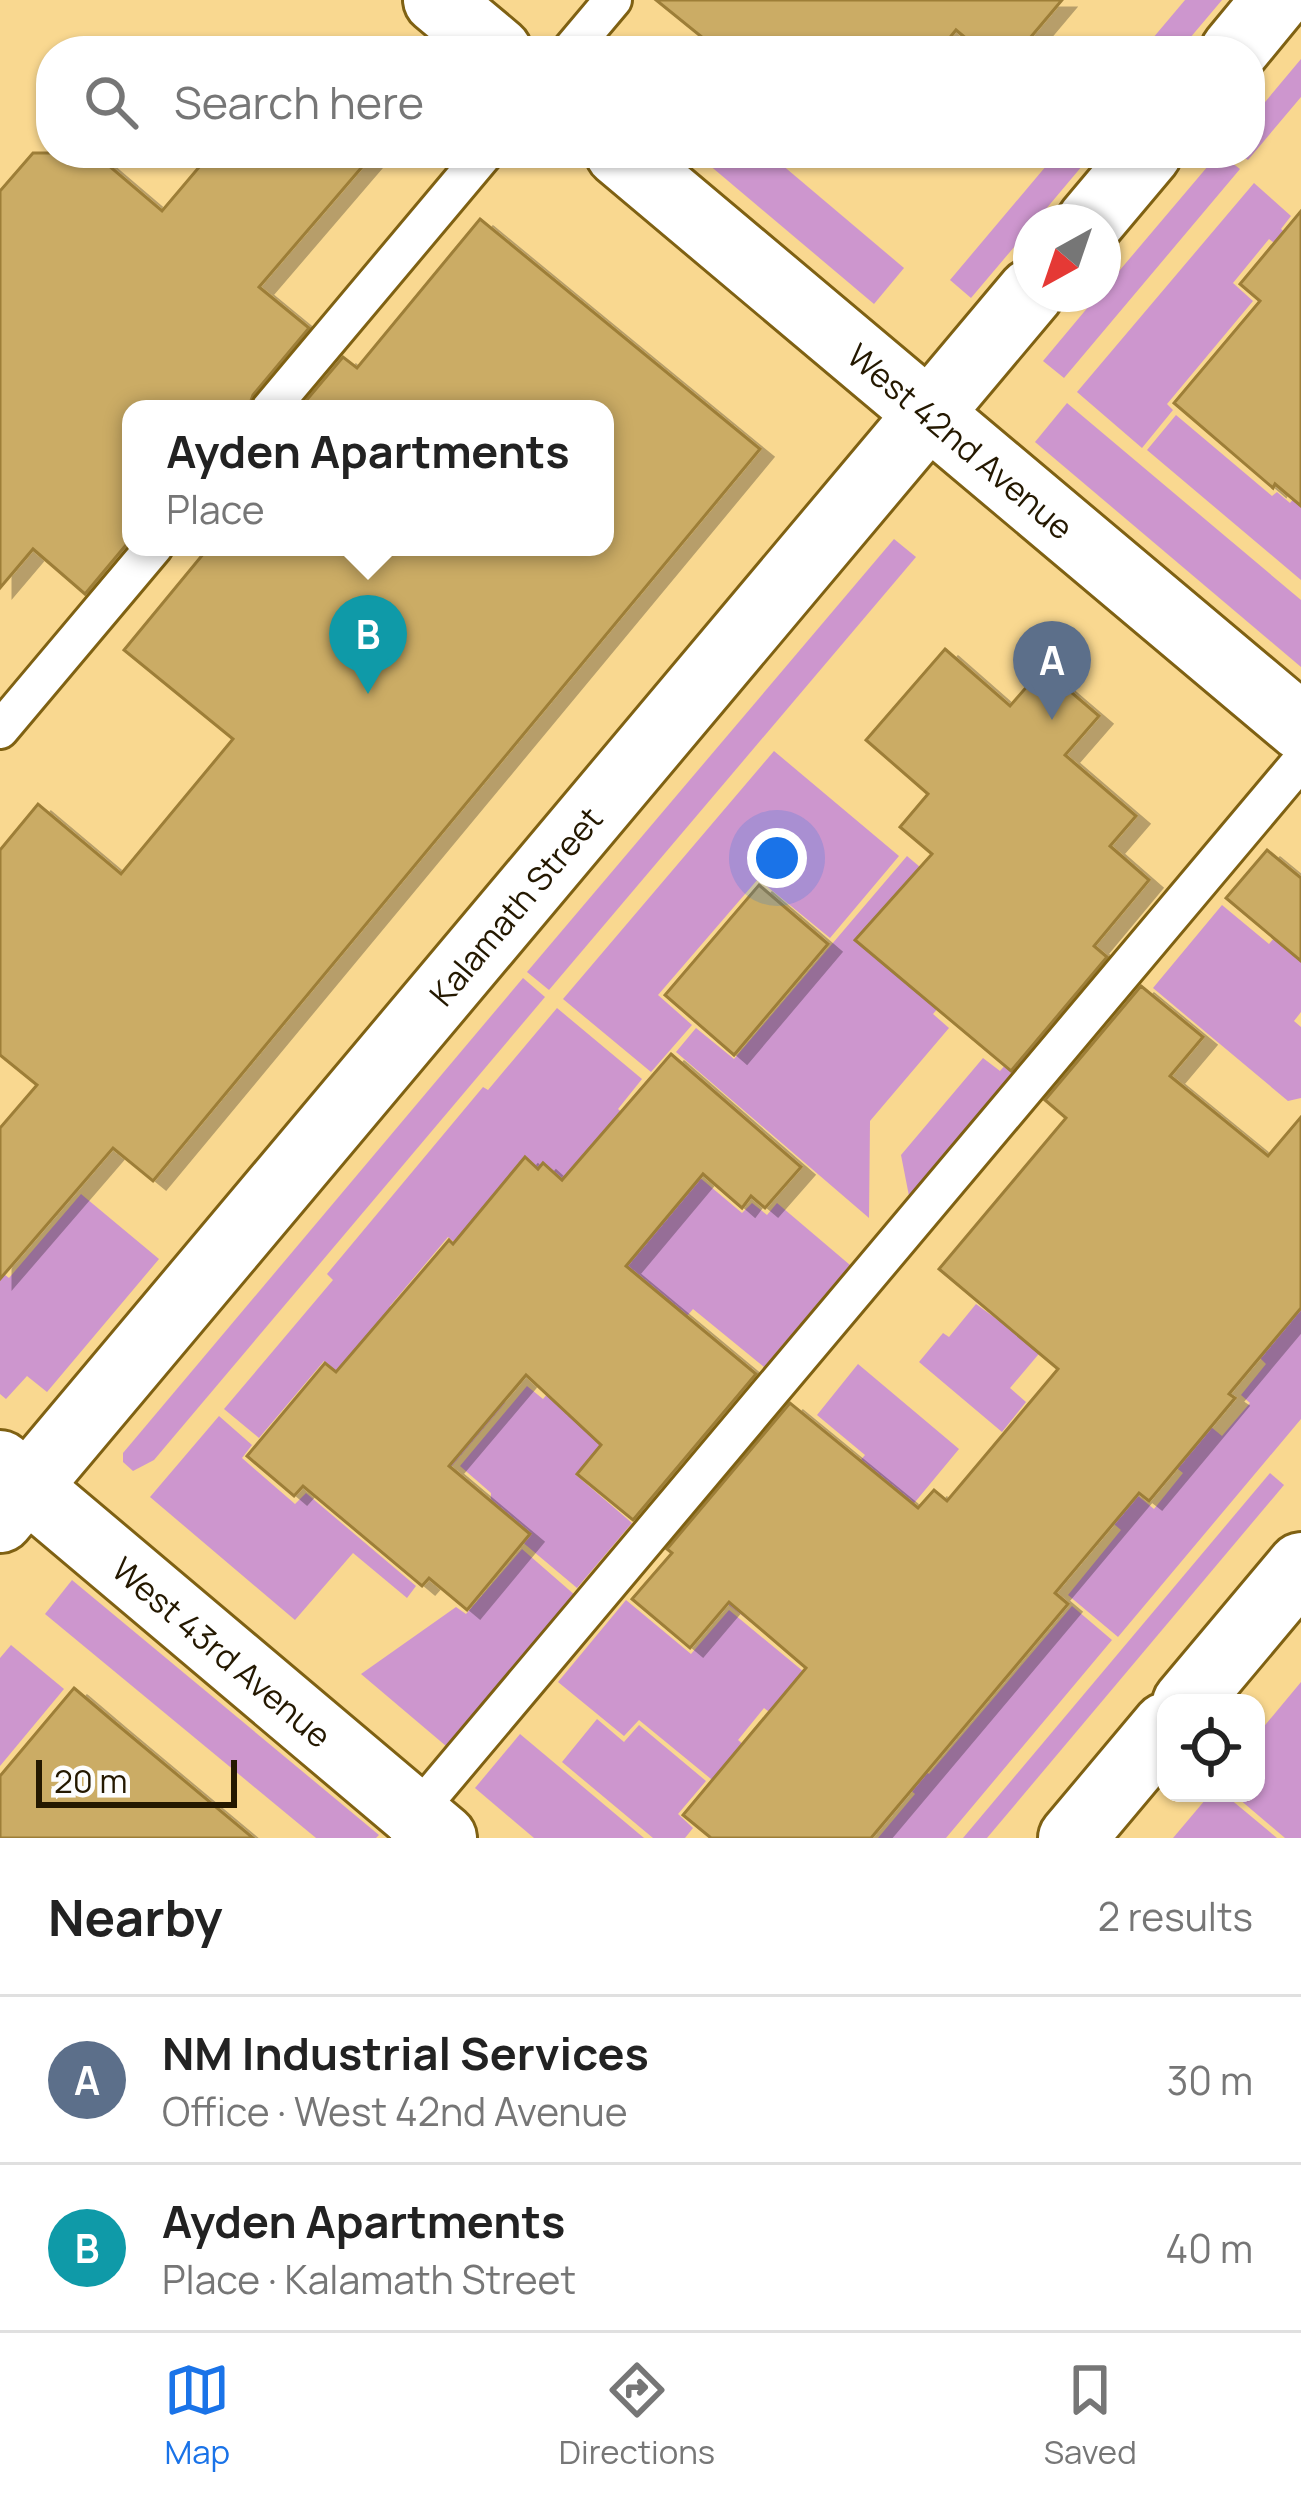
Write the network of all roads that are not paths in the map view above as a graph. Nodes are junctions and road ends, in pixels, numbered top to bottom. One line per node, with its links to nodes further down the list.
1 (437, 0): 4 (street)
2 (613, 0): 5 (lane)
3 (1276, 0): 6 (street)
4 (480, 36)
5 (583, 36)
6 (1246, 36)
7 (471, 168): 12 (lane)
8 (637, 168): 13 (street, West 42nd Avenue)
9 (1135, 168): 10 (street)
10 (1105, 204)
11 (1014, 312): 13 (street, Kalamath Street)
12 (278, 400)
13 (929, 413): 15 (street, West 42nd Avenue); 18 (street, Kalamath Street)
14 (146, 556): 16 (lane)
15 (1301, 727)
16 (0, 730)
17 (1301, 761): 22 (lane)
18 (9, 1490): 22 (street, West 43rd Avenue)
19 (1301, 1566): 20 (street)
20 (1194, 1694)
21 (1157, 1737): 23 (street)
22 (418, 1830)
23 (1072, 1838)

